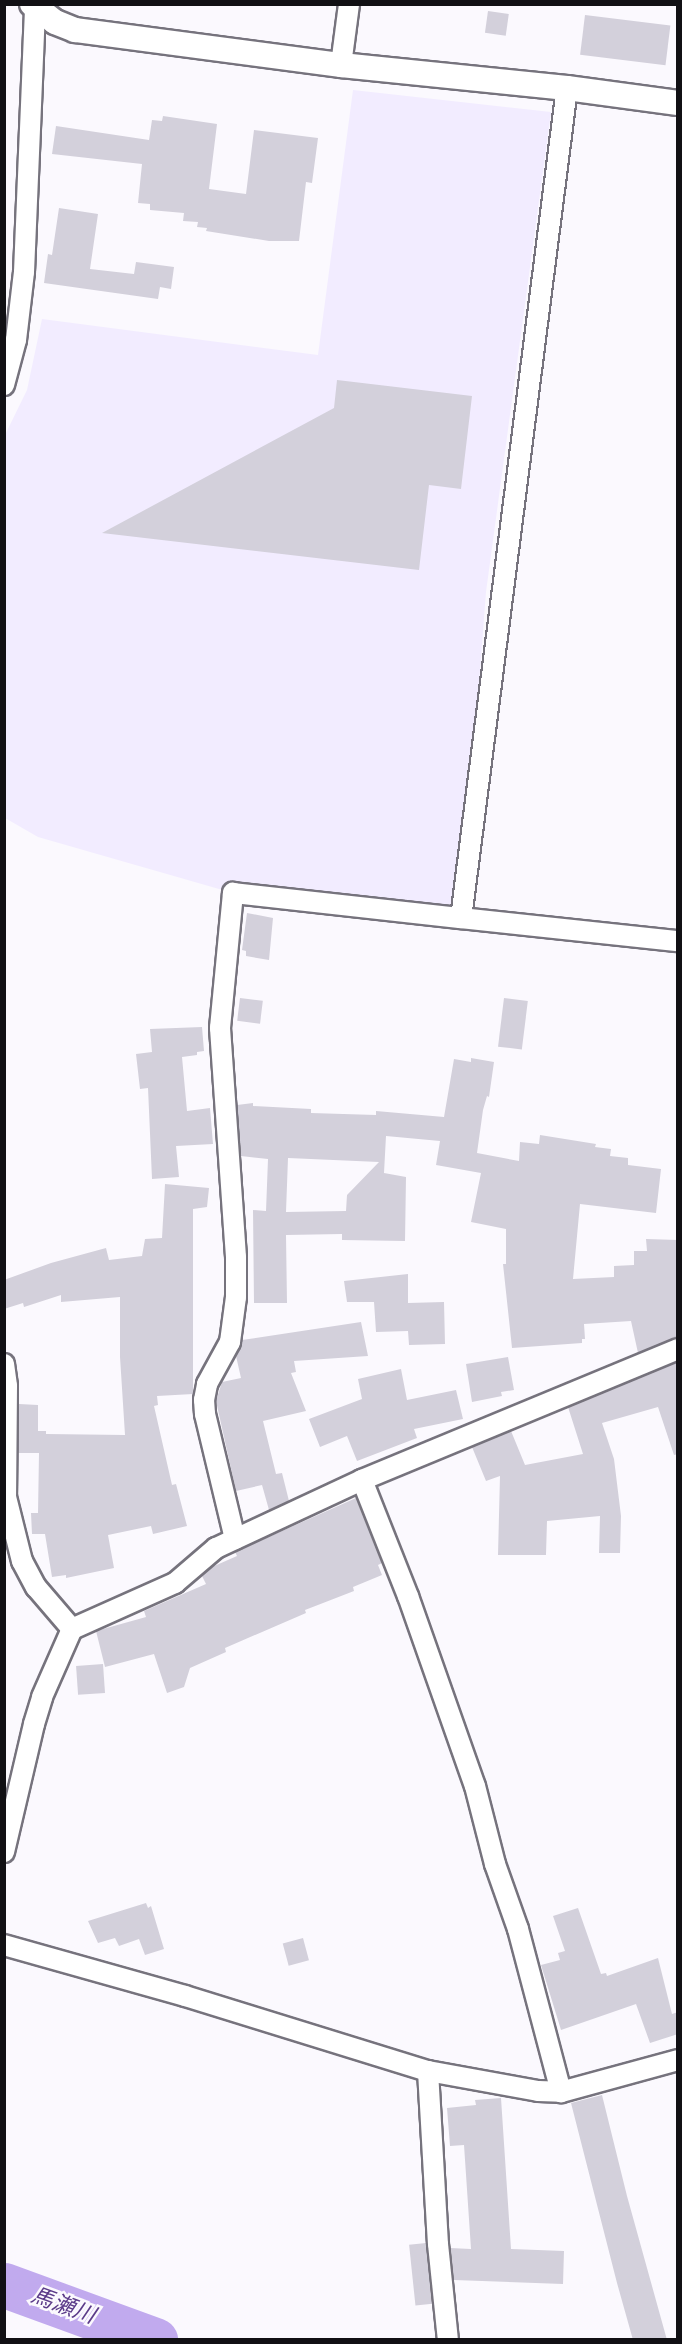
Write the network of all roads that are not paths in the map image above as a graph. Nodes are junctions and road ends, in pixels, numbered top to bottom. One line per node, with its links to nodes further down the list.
1 (349, 4): 3 (street)
2 (33, 7): 3 (street); 6 (street)
3 (341, 65): 4 (street)
4 (567, 88): 5 (street); 7 (street)
5 (678, 103)
6 (4, 384)
7 (461, 918): 8 (street); 12 (street)
8 (678, 941)
9 (678, 1349): 11 (street)
10 (4, 1364): 13 (street)
11 (362, 1480): 12 (street); 18 (street)
12 (235, 1539): 13 (street)
13 (72, 1629): 14 (street)
14 (4, 1852)
15 (4, 1945): 17 (street)
16 (678, 2060): 18 (street)
17 (428, 2071): 18 (street); 19 (street)
18 (561, 2092)
19 (448, 2340)

